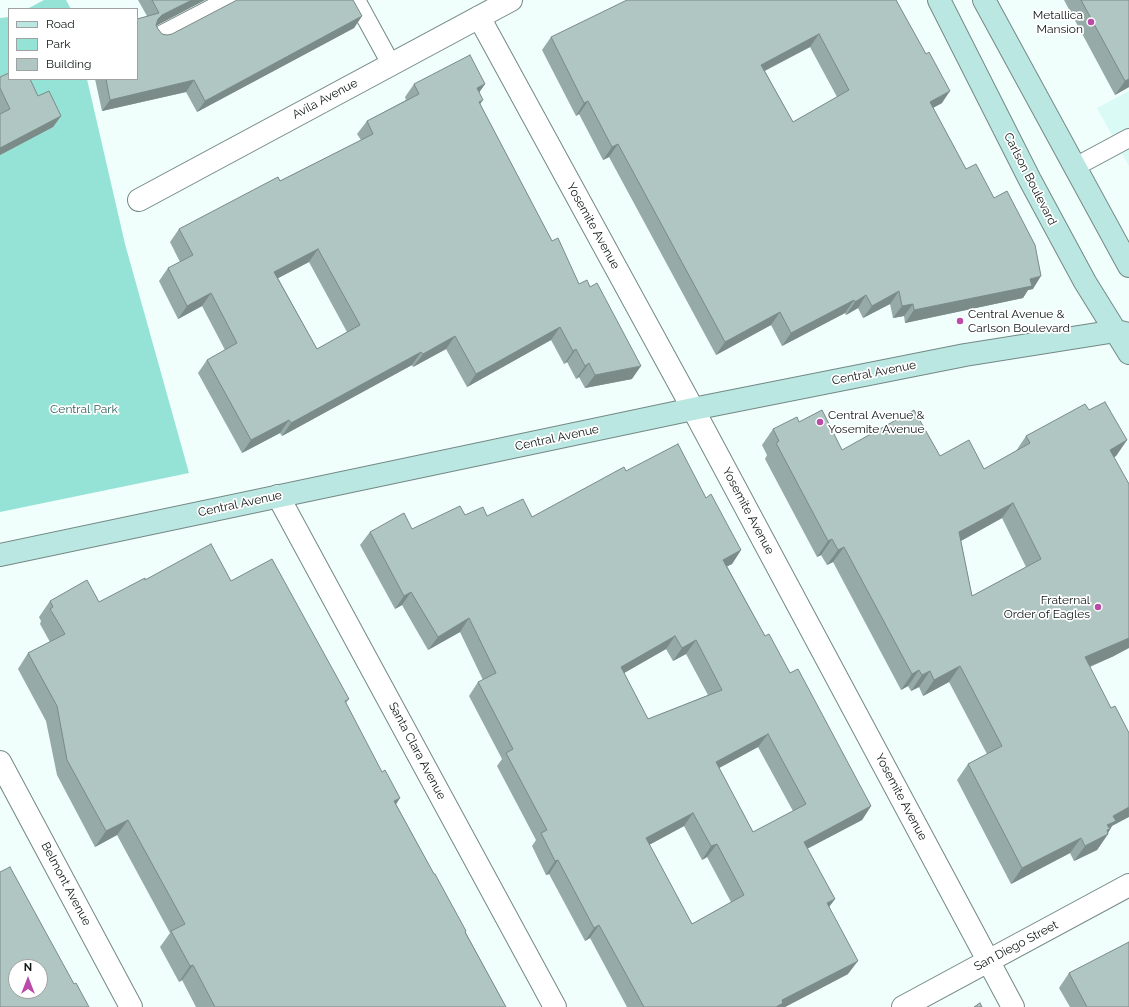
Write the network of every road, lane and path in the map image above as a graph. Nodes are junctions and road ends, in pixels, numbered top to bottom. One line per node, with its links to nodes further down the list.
1 (228, 0): 7 (lane)
2 (356, 0): 8 (lane)
3 (511, 0): 6 (street, Avila Avenue)
4 (939, 0): 13 (main road, Carlson Boulevard)
5 (984, 0): 10 (main road)
6 (479, 18): 8 (street, Avila Avenue); 15 (street, Yosemite Avenue)
7 (159, 36)
8 (391, 64): 11 (street, Avila Avenue)
9 (1129, 138): 10 (lane)
10 (1075, 167): 12 (main road)
11 (139, 200)
12 (1129, 266)
13 (1125, 329): 14 (main road, Carlson Boulevard); 15 (main road, Central Avenue)
14 (1129, 353)
15 (693, 409): 16 (main road, Central Avenue); 20 (street, Yosemite Avenue)
16 (278, 496): 17 (main road, Central Avenue); 22 (street, Santa Clara Avenue)
17 (0, 555)
18 (0, 762): 21 (street, Belmont Avenue)
19 (1129, 885): 20 (street, San Diego Street)
20 (988, 961): 23 (street, San Diego Street); 24 (street, Yosemite Avenue)
21 (131, 1007)
22 (555, 1007)
23 (903, 1007)
24 (1013, 1007)

